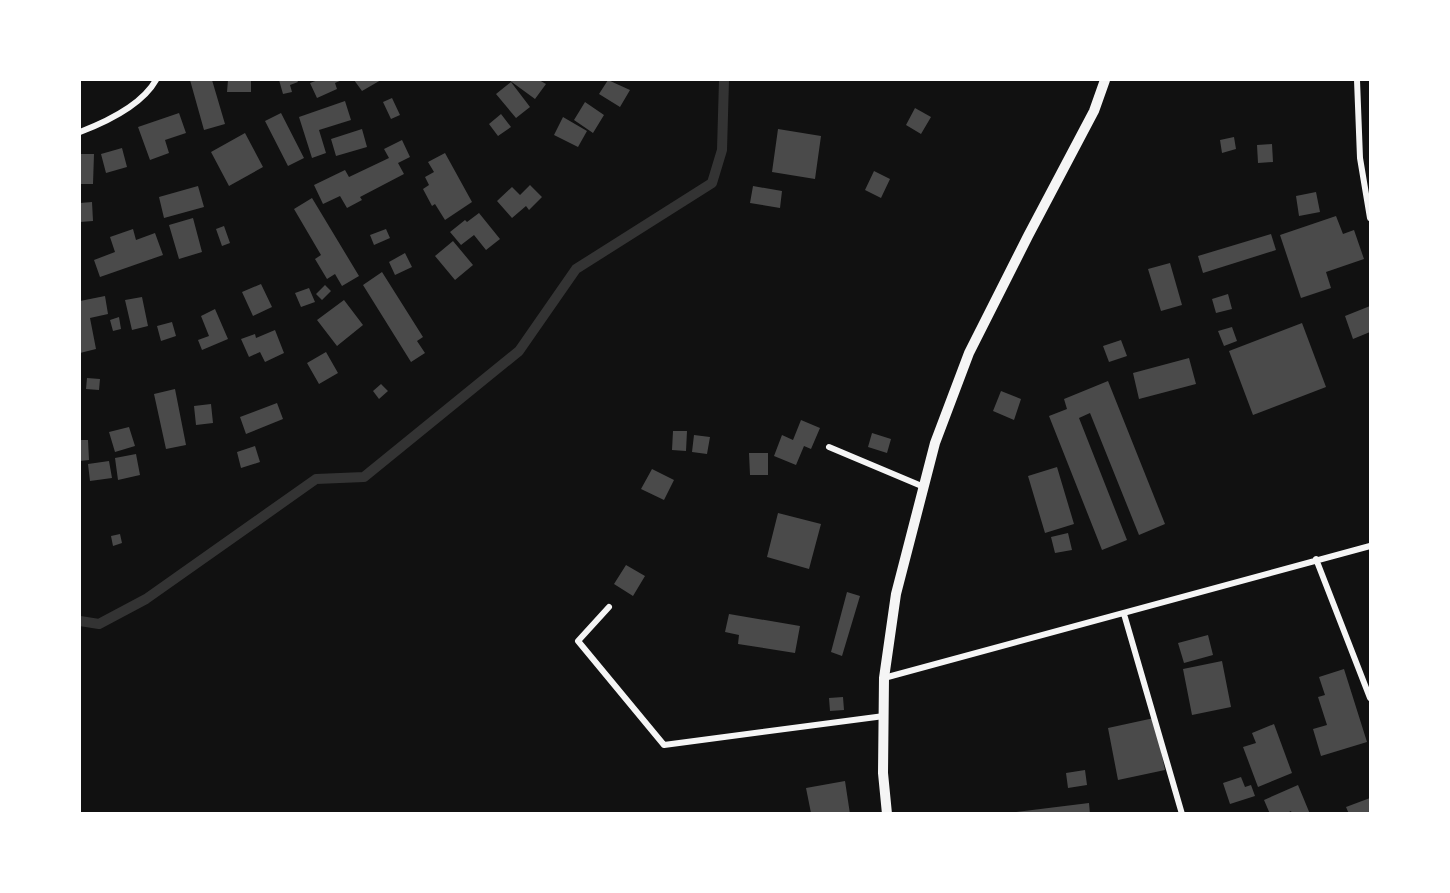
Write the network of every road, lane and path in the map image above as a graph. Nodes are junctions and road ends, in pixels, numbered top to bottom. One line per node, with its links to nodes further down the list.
1 (156, 80): 4 (street)
2 (1105, 80): 7 (street)
3 (1356, 80): 5 (street)
4 (80, 132)
5 (1371, 218)
6 (829, 447): 7 (street)
7 (924, 487): 12 (street)
8 (1371, 546): 9 (street)
9 (1316, 559): 11 (street); 13 (street)
10 (609, 607): 14 (street)
11 (1124, 614): 12 (street); 16 (street)
12 (884, 678): 14 (street)
13 (1371, 698)
14 (884, 716): 15 (street)
15 (887, 813)
16 (1182, 813)

